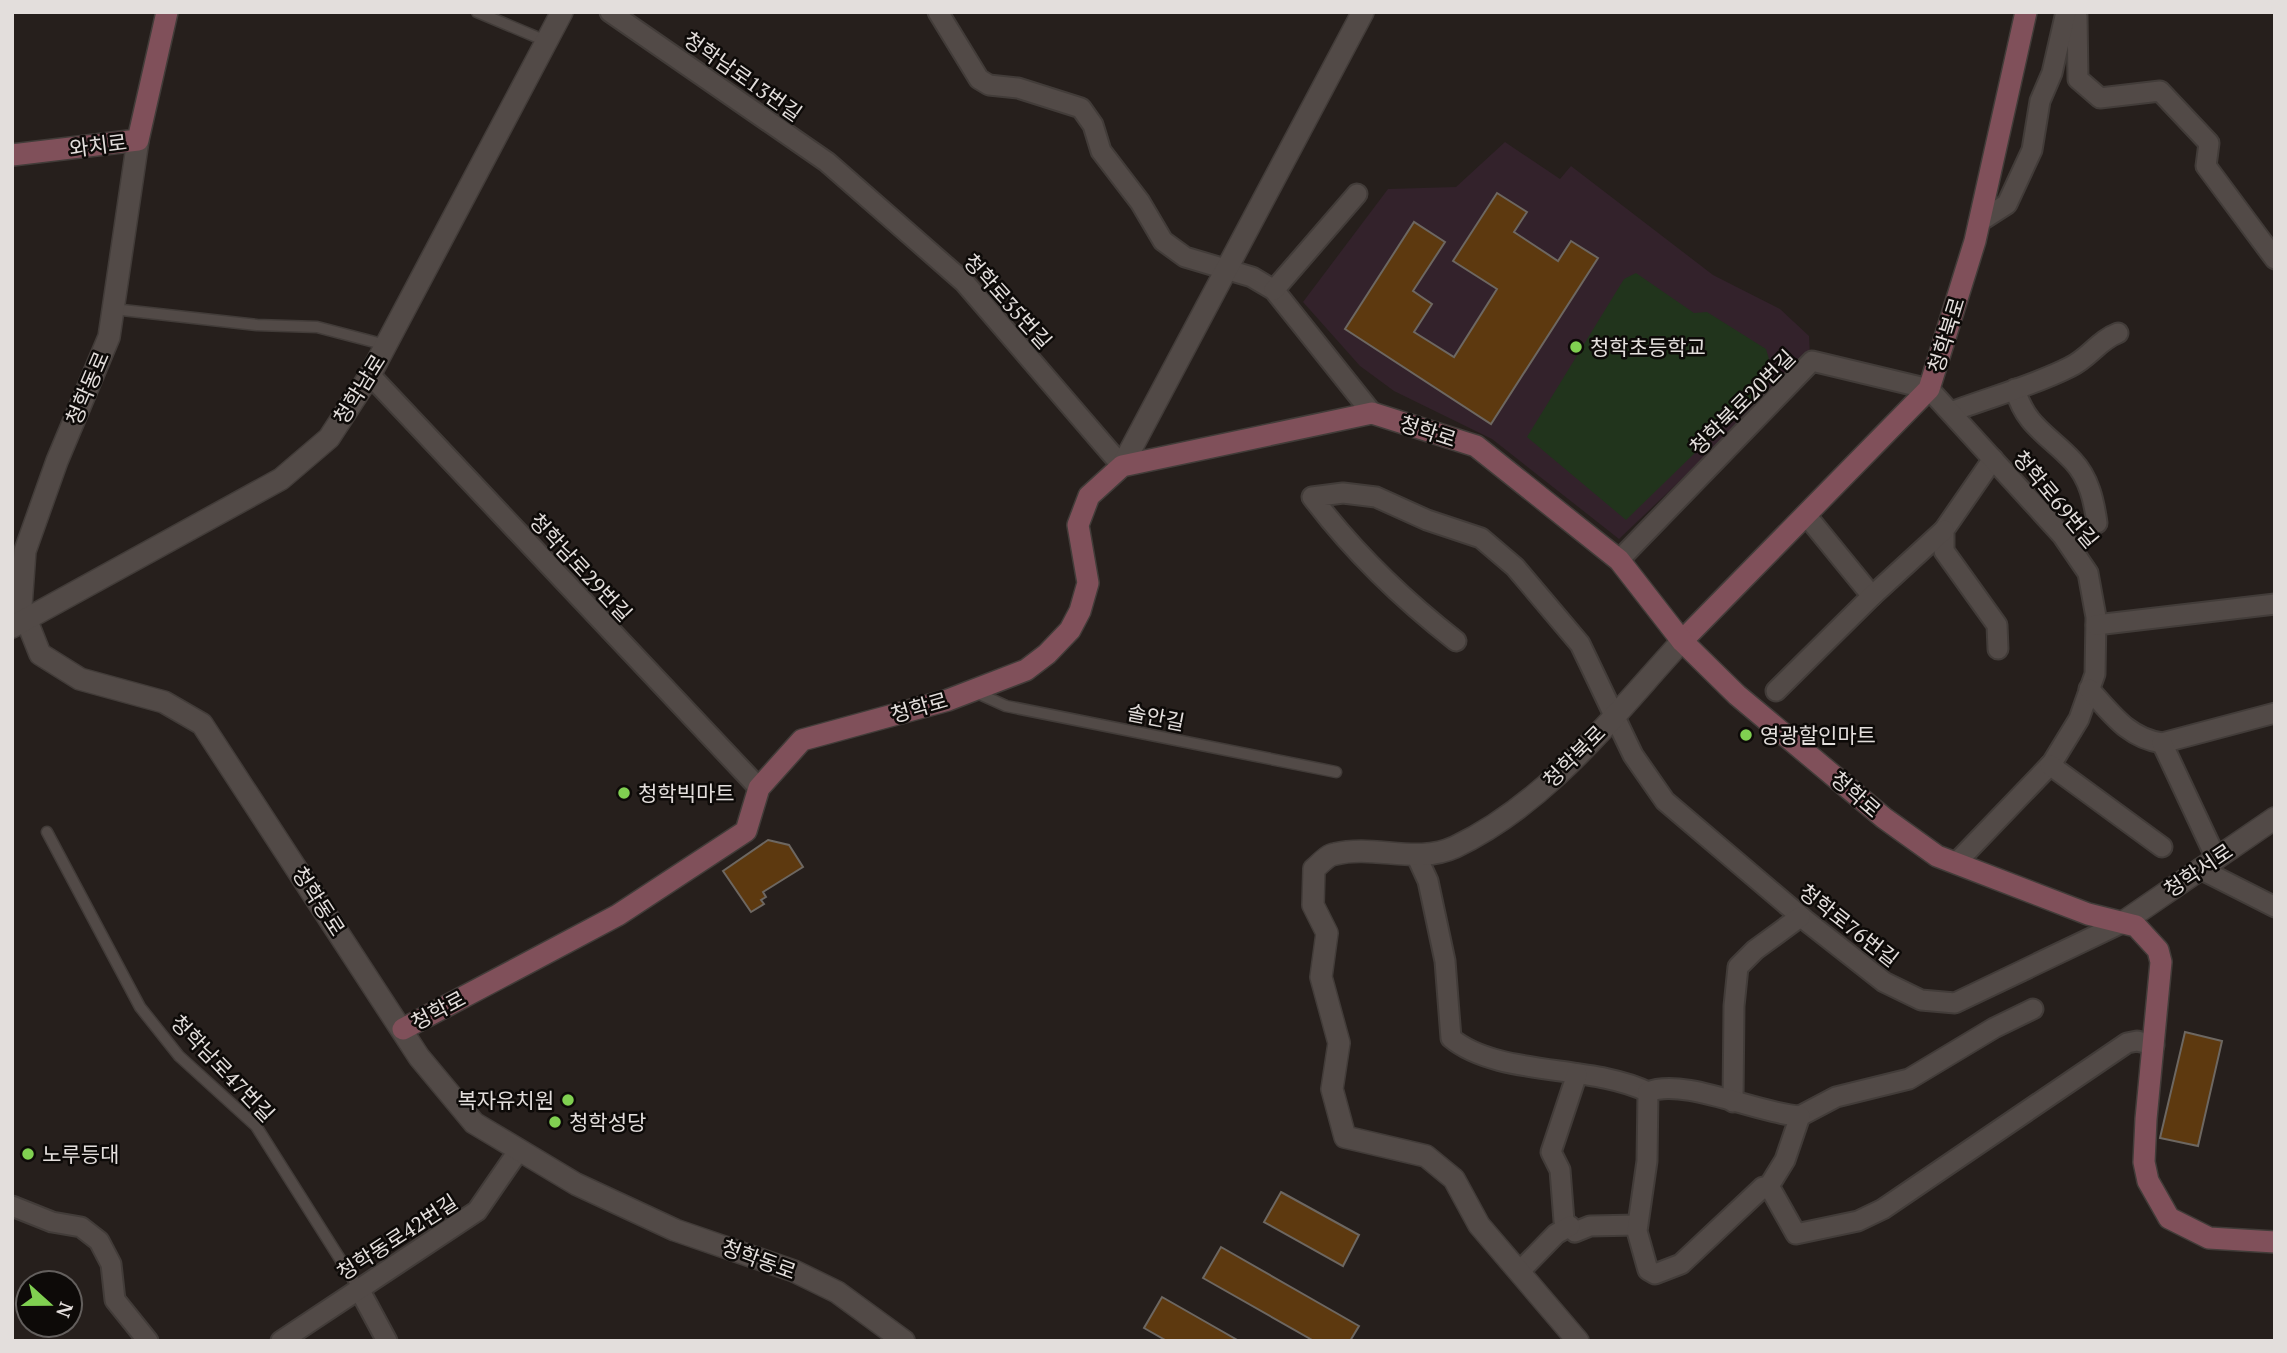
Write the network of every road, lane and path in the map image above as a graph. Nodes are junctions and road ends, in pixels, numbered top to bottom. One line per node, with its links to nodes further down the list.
1 (167, 12): 12 (main road, 와치로)
2 (477, 12): 9 (lane)
3 (562, 12): 9 (street, 청학남로)
4 (610, 12): 14 (street, 청학남로13번길)
5 (938, 12): 18 (street)
6 (1363, 12): 18 (street)
7 (2026, 12): 16 (main road, 청학북로)
8 (2072, 14): 10 (street); 11 (street)
9 (546, 41): 22 (street, 청학남로)
10 (2078, 79): 11 (street); 17 (street)
11 (2047, 86): 16 (street)
12 (138, 140): 13 (main road, 와치로); 20 (street, 청학동로)
13 (12, 155)
14 (847, 180): 29 (street, 청학로35번길)
15 (1357, 194): 19 (street)
16 (1979, 222): 24 (main road, 청학북로)
17 (2275, 259)
18 (1225, 271): 19 (street); 29 (street)
19 (1274, 290): 27 (street)
20 (113, 309): 22 (lane); 36 (street, 청학동로)
21 (2118, 333): 25 (street)
22 (386, 345): 23 (street, 청학남로)
23 (370, 375): 36 (street, 청학남로); 49 (street, 청학남로29번길)
24 (1929, 389): 26 (street, 청학로69번길); 30 (main road, 청학북로); 33 (street, 청학북로20번길)
25 (2015, 389): 26 (street); 31 (street)
26 (1951, 412): 28 (street, 청학로69번길)
27 (1372, 413): 29 (main road, 청학로); 33 (main road, 청학로)
28 (1993, 459): 32 (street); 37 (street, 청학로69번길)
29 (1122, 466): 42 (main road, 청학로)
30 (1806, 514): 34 (street); 39 (main road, 청학북로)
31 (2097, 523)
32 (1944, 530): 34 (street); 40 (street)
33 (1619, 560): 39 (main road, 청학로)
34 (1872, 596): 43 (street)
35 (2275, 604): 37 (street)
36 (19, 624): 60 (street, 청학동로)
37 (2096, 625): 41 (street, 청학로69번길)
38 (1456, 641): 45 (street, 청학로76번길)
39 (1682, 641): 45 (street, 청학북로); 54 (main road, 청학로)
40 (1998, 649)
41 (2089, 689): 46 (street); 47 (street, 청학로69번길)
42 (971, 691): 48 (lane, 솔안길); 49 (main road, 청학로)
43 (1776, 691)
44 (2275, 713): 46 (street)
45 (1615, 714): 53 (street, 청학북로); 57 (street, 청학로76번길)
46 (2162, 743): 55 (street)
47 (2050, 765): 52 (street); 54 (street, 청학로69번길)
48 (1336, 772)
49 (759, 788): 60 (main road, 청학로)
50 (2275, 818): 55 (street, 청학서로)
51 (47, 832): 73 (lane, 청학남로47번길)
52 (2162, 848)
53 (1417, 857): 62 (street); 72 (street, 청학북로)
54 (1956, 863): 58 (main road, 청학로)
55 (2208, 863): 56 (street); 58 (street, 청학서로)
56 (2275, 907)
57 (1800, 917): 58 (street, 청학로76번길); 64 (street)
58 (2122, 923): 61 (main road, 청학로)
59 (2033, 1009): 65 (street)
60 (403, 1029): 66 (street, 청학동로)
61 (2154, 1045): 67 (street); 71 (main road, 청학로)
62 (1577, 1074): 63 (street); 70 (street)
63 (1647, 1092): 64 (street); 69 (street)
64 (1733, 1102): 65 (street)
65 (1800, 1116): 67 (street)
66 (519, 1150): 73 (street, 청학동로42번길); 77 (street, 청학동로)
67 (1769, 1186): 69 (street)
68 (12, 1206): 74 (street)
69 (1637, 1225): 70 (street)
70 (1570, 1226): 72 (street)
71 (2275, 1242)
72 (1519, 1272): 78 (street, 청학북로)
73 (359, 1289): 75 (street, 청학동로42번길); 76 (street)
74 (148, 1341)
75 (281, 1341)
76 (387, 1341)
77 (904, 1341)
78 (1578, 1341)

